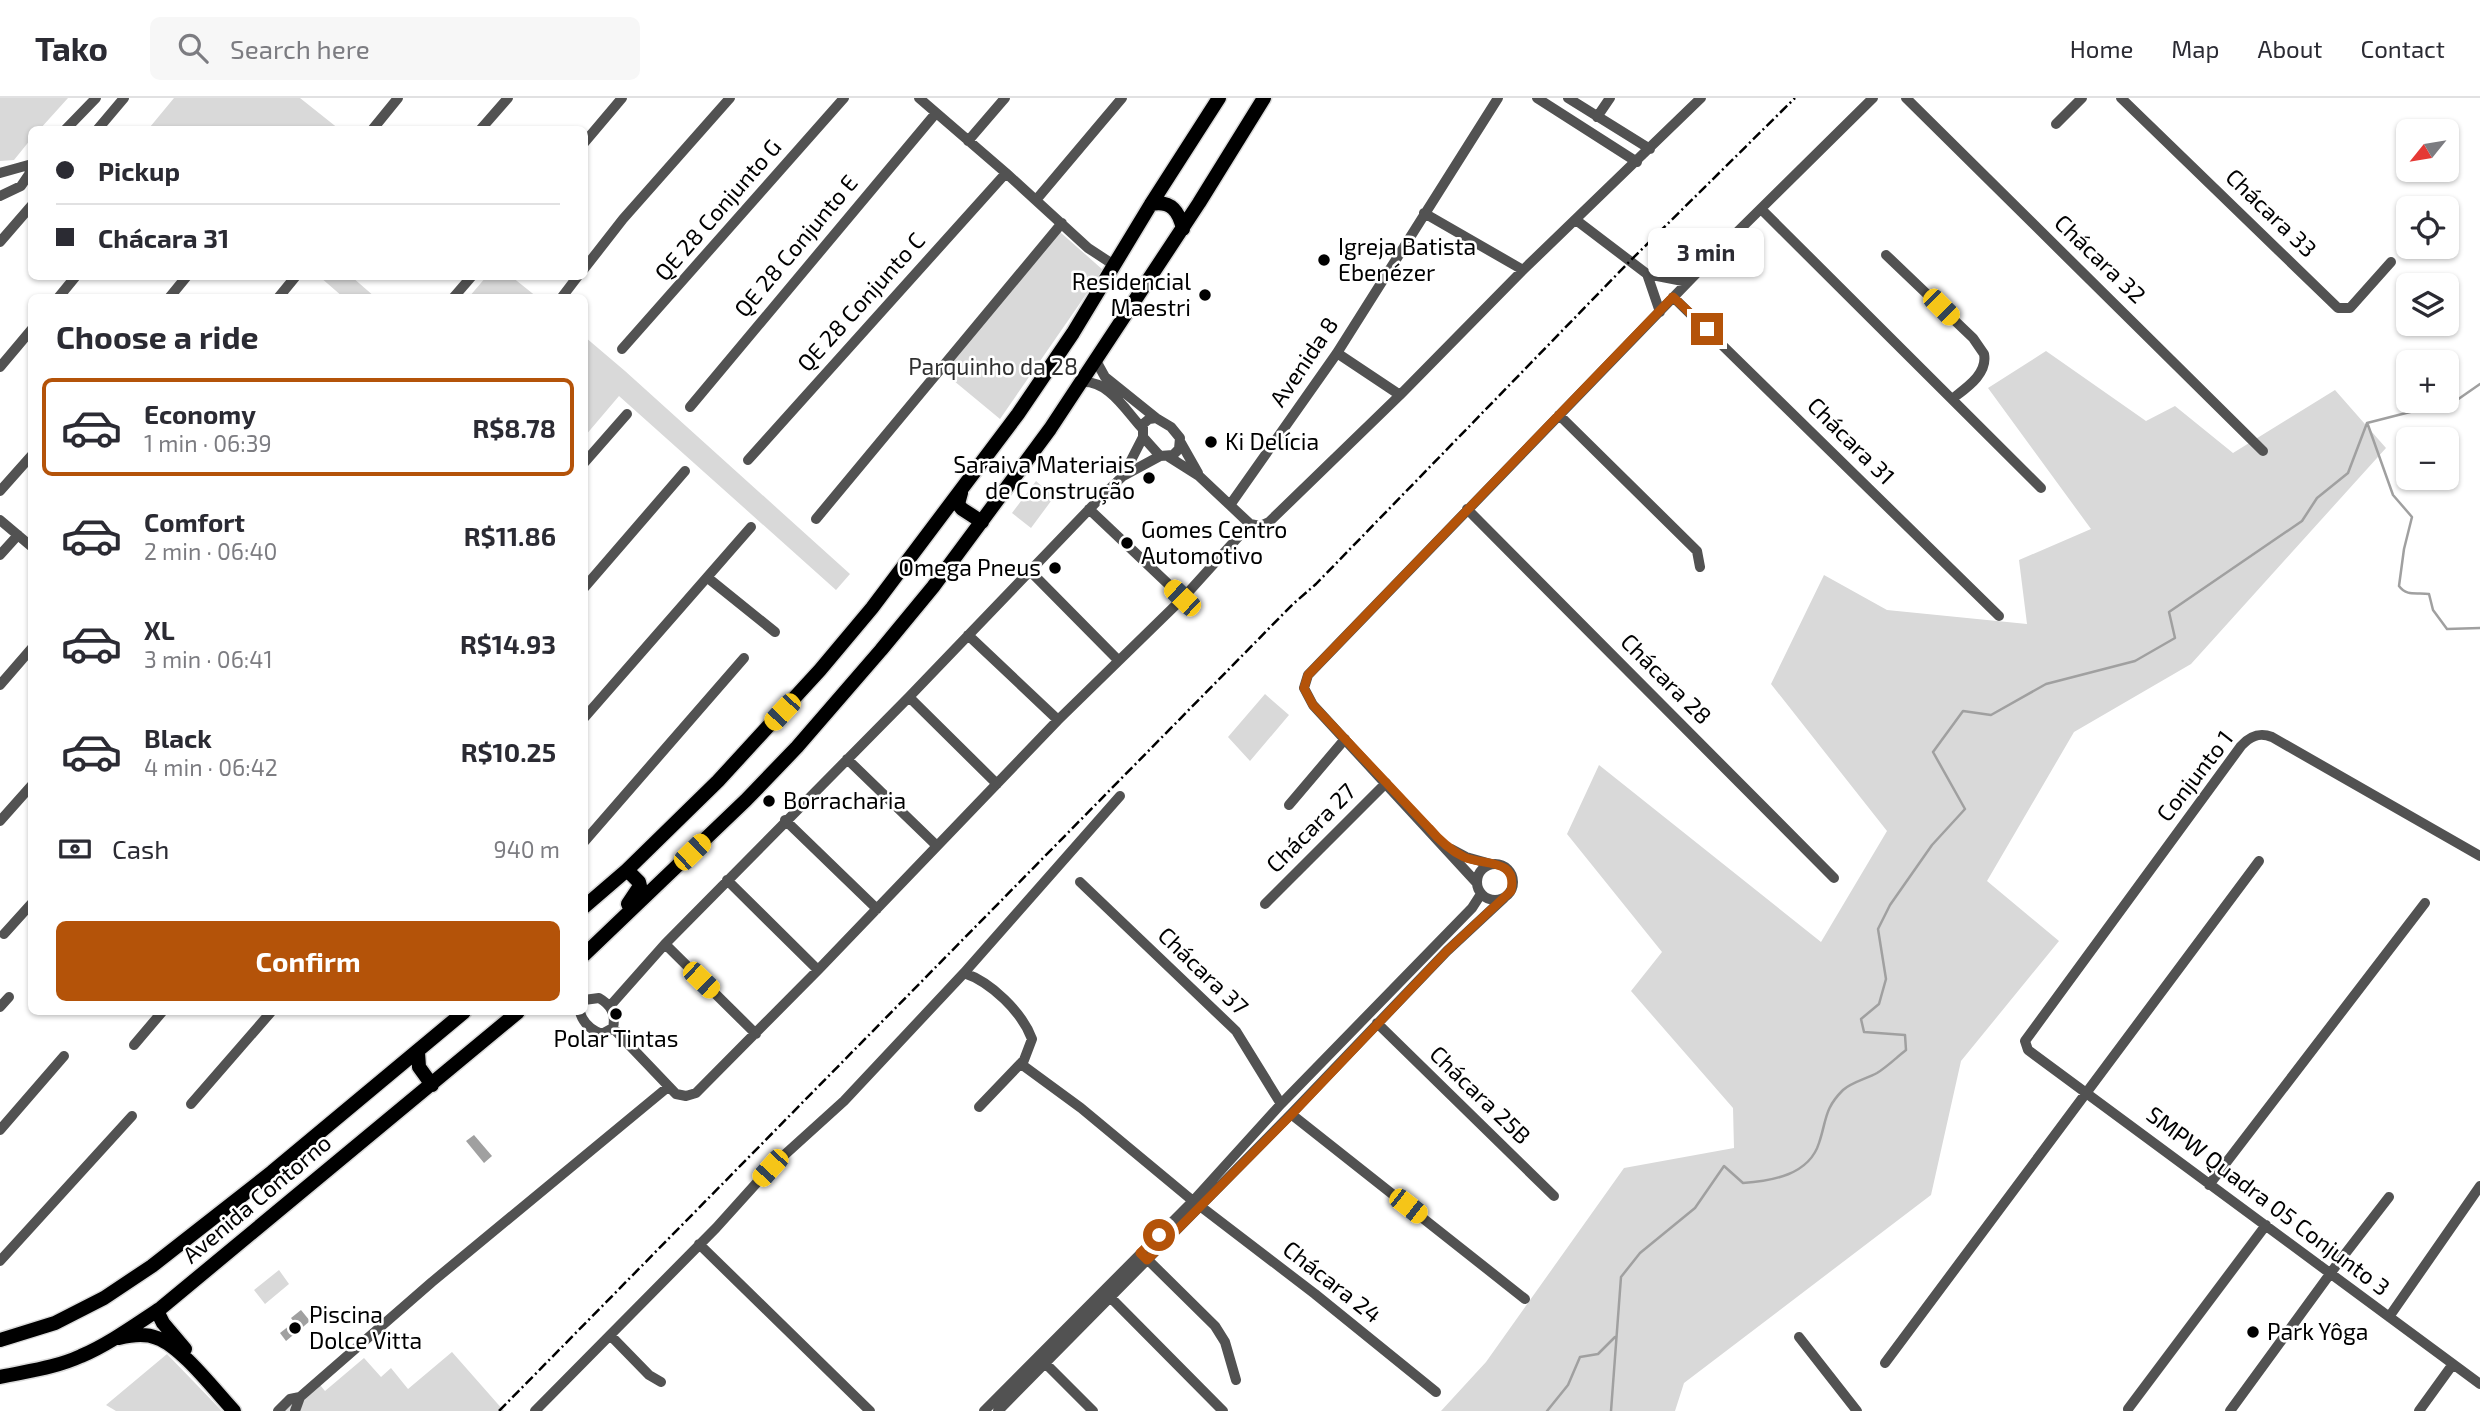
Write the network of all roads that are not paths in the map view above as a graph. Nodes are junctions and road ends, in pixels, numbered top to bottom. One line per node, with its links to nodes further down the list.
1 (96, 98): 26 (street)
2 (124, 98): 27 (street)
3 (398, 98): 28 (street)
4 (508, 98): 29 (street)
5 (622, 98): 31 (street)
6 (730, 98): 51 (street)
7 (844, 98): 69 (street, QE 28 Conjunto G)
8 (919, 98): 23 (street)
9 (1005, 98): 32 (street)
10 (1122, 98): 40 (street)
11 (1219, 98): 41 (main road)
12 (1264, 98): 47 (main road)
13 (1498, 98): 44 (street, Avenida 8)
14 (1537, 98): 22 (street)
15 (1565, 98): 22 (street); 24 (street)
16 (1610, 98): 24 (street)
17 (1701, 98): 33 (street)
18 (1873, 98): 42 (street)
19 (1906, 98): 82 (street, Chácara 32)
20 (2082, 98): 25 (street)
21 (2121, 98): 50 (street, Chácara 33)
22 (1556, 110): 30 (street)
23 (936, 113): 32 (street); 76 (street, QE 28 Conjunto E)
24 (1601, 119): 30 (street); 33 (street)
25 (2056, 124)
26 (69, 126)
27 (100, 126)
28 (375, 126)
29 (484, 126)
30 (1596, 136): 34 (street)
31 (588, 138)
32 (968, 141): 37 (street)
33 (1650, 149): 34 (street)
34 (1637, 162): 45 (street)
35 (28, 165): 36 (street)
36 (0, 173)
37 (1006, 173): 40 (street); 86 (street, QE 28 Conjunto C)
38 (28, 176): 39 (street)
39 (0, 196)
40 (1036, 200): 46 (street)
41 (1152, 204): 47 (main road); 52 (main road)
42 (1761, 209): 60 (street); 75 (street)
43 (28, 210): 48 (street)
44 (1424, 213): 53 (street); 70 (street, Avenida 8)
45 (1576, 220): 53 (street); 54 (street)
46 (1062, 223): 52 (street); 96 (street)
47 (1183, 229): 71 (main road)
48 (0, 242)
49 (1886, 255): 75 (street)
50 (2391, 262)
51 (588, 264)
52 (1114, 265): 92 (main road)
53 (1523, 270): 74 (street)
54 (1647, 274): 60 (street); 67 (street)
55 (73, 280): 61 (street)
56 (184, 280): 62 (street)
57 (293, 280): 63 (street)
58 (468, 280): 64 (street)
59 (575, 280): 65 (street)
60 (1688, 282): 66 (street)
61 (61, 294)
62 (172, 294)
63 (281, 294)
64 (456, 294)
65 (564, 294)
66 (1673, 297): 67 (street); 109 (street, Chácara 31)
67 (1660, 312): 78 (street)
68 (28, 334): 72 (street)
69 (622, 349)
70 (1337, 353): 74 (street); 93 (street, Avenida 8)
71 (1095, 359): 73 (main road); 79 (street)
72 (0, 367)
73 (1080, 382): 80 (street); 98 (main road)
74 (1400, 395): 99 (street)
75 (1952, 399): 90 (street)
76 (690, 407)
77 (626, 414): 84 (street)
78 (1559, 415): 95 (street); 104 (street)
79 (1157, 418): 80 (street); 81 (street)
80 (1142, 433): 83 (street); 88 (street)
81 (1181, 443): 83 (street); 89 (street)
82 (2263, 451)
83 (1164, 456): 88 (street); 89 (street)
84 (588, 458)
85 (28, 460): 91 (street)
86 (748, 460)
87 (685, 471): 107 (street)
88 (1123, 475): 94 (street)
89 (1199, 476): 93 (street)
90 (2041, 488)
91 (0, 491)
92 (961, 491): 98 (main road); 134 (main road)
93 (1230, 505): 99 (street)
94 (1089, 509): 105 (street); 108 (street)
95 (1467, 509): 119 (street); 135 (street, Chácara 28)
96 (816, 519)
97 (0, 520): 101 (street)
98 (982, 522): 146 (main road)
99 (1250, 524): 108 (street)
100 (751, 527): 106 (street)
101 (18, 535): 102 (street); 103 (street)
102 (28, 544)
103 (0, 555)
104 (1700, 566)
105 (1029, 570): 111 (street); 114 (street)
106 (708, 578): 110 (street); 117 (street)
107 (588, 582)
108 (1182, 598): 114 (street)
109 (1999, 616)
110 (775, 632)
111 (968, 635): 116 (street); 118 (street)
112 (28, 653): 115 (street)
113 (744, 658): 128 (street)
114 (1118, 660): 118 (street)
115 (0, 685)
116 (909, 697): 120 (street); 122 (street)
117 (588, 713)
118 (1058, 720): 122 (street)
119 (1345, 739): 121 (street); 125 (street)
120 (847, 759): 126 (street); 130 (street)
121 (1385, 782): 129 (street); 143 (street, Chácara 27)
122 (997, 784): 130 (street)
123 (28, 790): 127 (street)
124 (1119, 796): 151 (street)
125 (1289, 805)
126 (785, 820): 136 (street); 145 (street)
127 (0, 821)
128 (588, 837)
129 (1443, 844): 133 (street); 138 (street)
130 (936, 845): 145 (street)
131 (2480, 856): 166 (street, Conjunto 1)
132 (2259, 861): 171 (street)
133 (1491, 864): 138 (street); 140 (street)
134 (627, 870): 141 (main road); 146 (main road)
135 (1834, 878)
136 (727, 880): 148 (street); 150 (street)
137 (1080, 882): 173 (street, Chácara 37)
138 (1476, 882): 139 (street)
139 (1481, 894): 140 (street); 173 (street)
140 (1504, 898): 161 (street)
141 (588, 903)
142 (2424, 903): 178 (street)
143 (1265, 904)
144 (28, 907): 147 (street)
145 (877, 909): 150 (street)
146 (621, 921): 149 (main road)
147 (4, 934)
148 (665, 944): 154 (street); 163 (street)
149 (588, 951)
150 (818, 970): 163 (street)
151 (964, 973): 168 (street); 184 (street)
152 (9, 997): 155 (street)
153 (588, 997): 154 (street)
154 (610, 1006): 162 (street)
155 (0, 1007)
156 (159, 1015): 164 (street)
157 (268, 1015): 172 (street)
158 (461, 1015): 165 (main road, Avenida Contorno)
159 (514, 1015): 169 (main road, Avenida Contorno)
160 (582, 1015): 162 (street)
161 (1377, 1023): 175 (street); 180 (street, Chácara 25B)
162 (613, 1028): 170 (street)
163 (756, 1034): 170 (street)
164 (134, 1045)
165 (418, 1052): 169 (main road); 194 (main road, Avenida Contorno)
166 (2031, 1052): 171 (street, SMPW Quadra 05 Conjunto 3)
167 (64, 1056): 177 (street)
168 (1021, 1064): 174 (street); 182 (street, Chácara 24)
169 (432, 1085): 190 (main road, Avenida Contorno)
170 (668, 1087): 204 (street)
171 (2087, 1092): 178 (street, SMPW Quadra 05 Conjunto 3); 197 (street)
172 (191, 1104)
173 (1281, 1104): 182 (street)
174 (979, 1107)
175 (1292, 1114): 182 (street); 189 (street)
176 (132, 1116): 186 (street)
177 (0, 1130)
178 (2209, 1185): 183 (street, SMPW Quadra 05 Conjunto 3)
179 (2480, 1186): 191 (street)
180 (1554, 1196)
181 (2389, 1197): 187 (street)
182 (1196, 1203): 185 (street); 203 (street, Chácara 24)
183 (2266, 1225): 187 (street, SMPW Quadra 05 Conjunto 3); 205 (street)
184 (699, 1244): 192 (street); 211 (street)
185 (1144, 1256): 188 (street); 200 (street); 212 (street)
186 (0, 1261)
187 (2332, 1274): 191 (street, SMPW Quadra 05 Conjunto 3); 217 (street)
188 (1110, 1297): 196 (street); 215 (street)
189 (1525, 1299)
190 (162, 1308): 195 (main road, Avenida Contorno); 207 (main road)
191 (2389, 1317): 198 (street, SMPW Quadra 05 Conjunto 3)
192 (610, 1335): 201 (street); 210 (street)
193 (1799, 1337): 216 (street)
194 (0, 1340)
195 (109, 1341): 199 (main road, Avenida Contorno); 206 (main road)
196 (1045, 1363): 213 (street); 214 (street)
197 (1885, 1363)
198 (2453, 1364): 202 (street, SMPW Quadra 05 Conjunto 3); 218 (street)
199 (0, 1377)
200 (1236, 1380)
201 (661, 1382)
202 (2480, 1384)
203 (1436, 1392)
204 (299, 1397): 208 (street); 209 (street)
205 (2128, 1409)
206 (234, 1411)
207 (242, 1411)
208 (278, 1411)
209 (295, 1411)
210 (535, 1411)
211 (870, 1411)
212 (985, 1411)
213 (998, 1411)
214 (1093, 1411)
215 (1223, 1411)
216 (1857, 1411)
217 (2230, 1411)
218 (2419, 1411)

